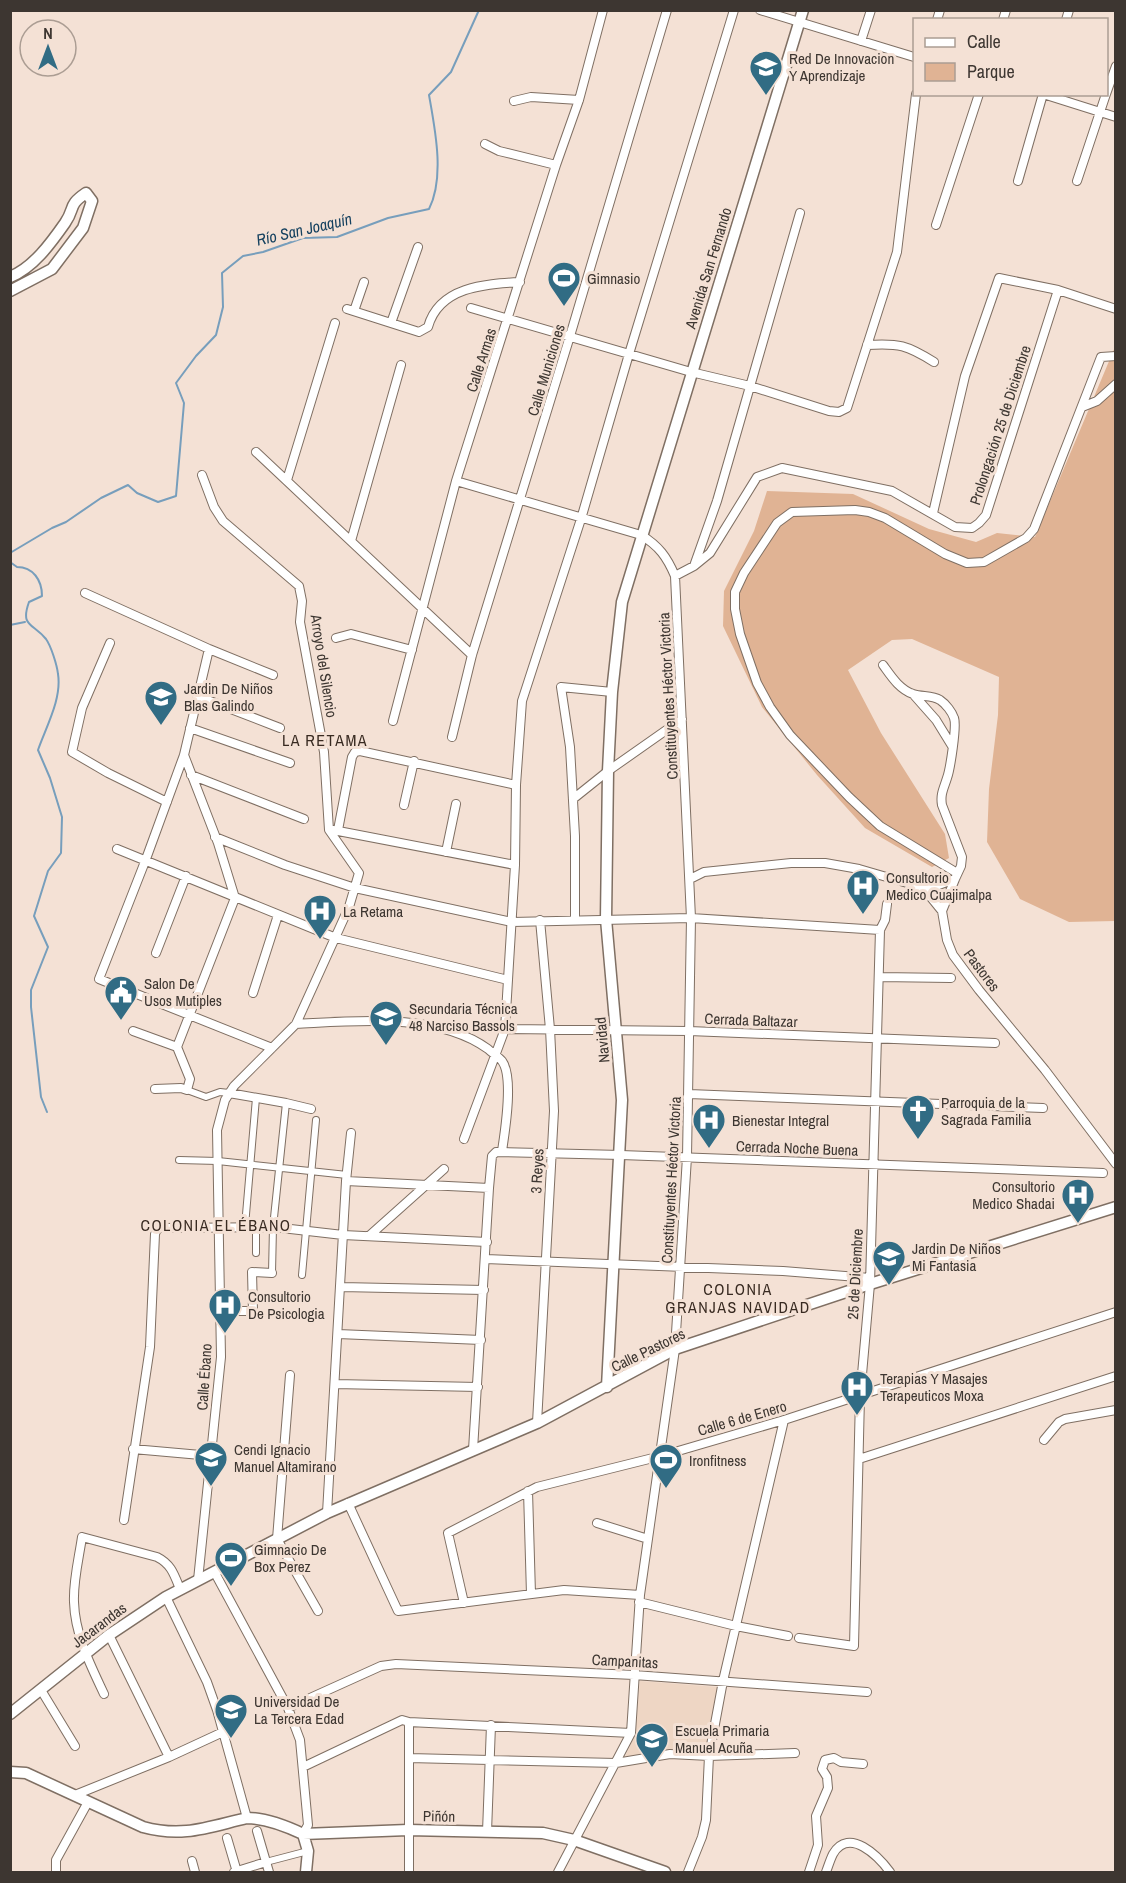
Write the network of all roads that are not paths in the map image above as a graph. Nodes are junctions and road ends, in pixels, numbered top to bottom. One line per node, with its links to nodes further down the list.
1 (603, 10): 17 (street, Calle Armas)
2 (667, 10): 38 (street, Calle Municiones)
3 (734, 10): 40 (street)
4 (760, 10): 7 (street)
5 (803, 10): 7 (street, Avenida San Fernando)
6 (871, 10): 8 (street)
7 (799, 23): 8 (street); 44 (street, Avenida San Fernando)
8 (861, 41): 9 (street)
9 (913, 56)
10 (1116, 66): 11 (street)
11 (1108, 88)
12 (916, 96): 39 (street)
13 (978, 96): 26 (street)
14 (1042, 96): 23 (street)
15 (1049, 96): 19 (street)
16 (1105, 96): 19 (street)
17 (579, 100): 18 (street); 22 (street, Calle Armas)
18 (514, 101)
19 (1100, 113): 20 (street); 24 (street)
20 (1116, 117)
21 (485, 144): 22 (street)
22 (555, 165): 30 (street, Calle Armas)
23 (1018, 181)
24 (1077, 181)
25 (800, 213): 46 (street)
26 (936, 225)
27 (418, 247): 37 (street)
28 (10, 277): 32 (street)
29 (364, 282): 37 (street)
30 (520, 282): 35 (street, Calle Armas); 37 (street)
31 (1058, 290): 34 (street); 53 (street, Prolongación 25 de Diciembre); 53 (street)
32 (10, 291)
33 (471, 308): 35 (street)
34 (1116, 309)
35 (509, 318): 38 (street); 51 (street, Calle Armas)
36 (335, 323): 50 (street)
37 (391, 323)
38 (570, 336): 40 (street); 52 (street, Calle Municiones)
39 (867, 345): 42 (street); 46 (street)
40 (629, 354): 44 (street); 54 (street)
41 (1116, 356): 47 (street)
42 (934, 362)
43 (401, 365): 56 (street)
44 (691, 372): 46 (street); 55 (street, Avenida San Fernando)
45 (1116, 384): 47 (street)
46 (750, 386): 57 (street)
47 (1082, 407): 95 (street)
48 (256, 452): 50 (street)
49 (202, 475): 88 (street, Arroyo del Silencio)
50 (287, 480): 56 (street)
51 (456, 481): 52 (street); 60 (street, Calle Armas)
52 (519, 501): 54 (street); 65 (street, Calle Municiones)
53 (933, 513): 57 (street, Prolongación 25 de Diciembre)
54 (581, 519): 55 (street); 82 (street)
55 (641, 535): 58 (street); 68 (street, Avenida San Fernando)
56 (351, 541): 60 (street)
57 (694, 567): 58 (street, Prolongación 25 de Diciembre)
58 (675, 576): 71 (street, Constituyentes Héctor Victoria)
59 (85, 593): 63 (street)
60 (422, 607): 64 (street, Calle Armas); 65 (street)
61 (336, 638): 64 (street)
62 (110, 643): 84 (street)
63 (209, 649): 67 (street); 70 (street)
64 (412, 650): 72 (street, Calle Armas)
65 (472, 655): 75 (street, Calle Municiones)
66 (883, 666): 69 (street)
67 (273, 675)
68 (612, 692): 80 (street, Navidad); 83 (street)
69 (913, 694): 76 (street); 76 (street)
70 (197, 696): 73 (street); 74 (street)
71 (682, 719): 80 (street); 96 (street, Constituyentes Héctor Victoria)
72 (393, 721)
73 (190, 728): 77 (street); 79 (street)
74 (280, 728)
75 (452, 737)
76 (952, 746): 95 (street)
77 (184, 755): 81 (street); 84 (street)
78 (414, 761): 82 (street); 86 (street); 88 (street)
79 (290, 763)
80 (608, 771): 83 (street); 104 (street, Navidad)
81 (191, 775): 87 (street); 89 (street)
82 (516, 784): 93 (street)
83 (573, 799): 106 (street)
84 (167, 802): 92 (street)
85 (456, 804): 91 (street)
86 (404, 805)
87 (304, 819)
88 (334, 830): 91 (street); 97 (street)
89 (215, 837): 97 (street); 99 (street)
90 (117, 849): 92 (street)
91 (446, 852): 93 (street)
92 (146, 860): 94 (street); 115 (street)
93 (515, 865): 107 (street)
94 (186, 876): 99 (street); 110 (street)
95 (956, 876): 98 (street); 101 (street)
96 (690, 879): 98 (street); 103 (street, Constituyentes Héctor Victoria)
97 (356, 888): 107 (street); 109 (street)
98 (925, 890): 101 (street, Pastores)
99 (235, 898): 102 (street); 115 (street)
100 (886, 904): 108 (street, 25 de Diciembre)
101 (942, 911): 145 (street, Pastores)
102 (278, 915): 109 (street); 114 (street)
103 (691, 918): 104 (street); 108 (street); 121 (street, Constituyentes Héctor Victoria)
104 (606, 919): 106 (street); 119 (street, Navidad)
105 (540, 920): 106 (street); 107 (street); 118 (street, 3 Reyes)
106 (575, 920)
107 (512, 922): 113 (street)
108 (880, 930): 111 (street, 25 de Diciembre)
109 (336, 938): 113 (street); 116 (street)
110 (156, 953)
111 (879, 977): 112 (street); 122 (street, 25 de Diciembre)
112 (951, 978)
113 (508, 980): 117 (street)
114 (253, 993)
115 (191, 1015): 124 (street); 125 (street)
116 (296, 1024): 125 (street, Calle Ébano); 126 (street)
117 (505, 1029): 118 (street, Cerrada Baltazar); 126 (street)
118 (550, 1029): 119 (street, Cerrada Baltazar); 140 (street, 3 Reyes)
119 (616, 1029): 121 (street, Cerrada Baltazar); 141 (street, Navidad)
120 (132, 1031): 124 (street)
121 (689, 1031): 122 (street, Cerrada Baltazar); 130 (street, Constituyentes Héctor Victoria)
122 (877, 1039): 123 (street, Cerrada Baltazar); 132 (street, 25 de Diciembre)
123 (995, 1044)
124 (177, 1047): 128 (street)
125 (272, 1047): 129 (street, Calle Ébano)
126 (495, 1055): 138 (street); 139 (street)
127 (155, 1089): 128 (street)
128 (188, 1090): 129 (street)
129 (229, 1094): 131 (street); 144 (street, Calle Ébano)
130 (689, 1094): 132 (street); 142 (street, Constituyentes Héctor Victoria)
131 (256, 1098): 133 (street); 146 (street)
132 (875, 1101): 134 (street); 147 (street, 25 de Diciembre)
133 (286, 1103): 135 (street); 148 (street)
134 (1043, 1108)
135 (311, 1109)
136 (316, 1120): 150 (street)
137 (351, 1134): 152 (street)
138 (464, 1139)
139 (502, 1151): 140 (street, Cerrada Noche Buena); 154 (street, Cerrada Noche Buena)
140 (552, 1153): 141 (street, Cerrada Noche Buena); 166 (street, 3 Reyes)
141 (621, 1155): 142 (street, Cerrada Noche Buena); 167 (street, Navidad)
142 (687, 1157): 147 (street, Cerrada Noche Buena); 168 (street, Constituyentes Héctor Victoria)
143 (179, 1160): 144 (street)
144 (218, 1161): 146 (street); 156 (street, Calle Ébano)
145 (1116, 1164)
146 (251, 1165): 148 (street); 157 (street)
147 (873, 1165): 151 (street, Cerrada Noche Buena); 171 (street, 25 de Diciembre)
148 (280, 1168): 150 (street); 159 (street)
149 (444, 1168): 153 (street)
150 (311, 1171): 152 (street); 160 (street)
151 (1103, 1173)
152 (346, 1178): 153 (street); 161 (street)
153 (425, 1185): 154 (street); 162 (street)
154 (489, 1188): 163 (street)
155 (1116, 1207): 171 (street, Calle Pastores)
156 (218, 1226): 157 (street); 174 (street, Calle Ébano); 189 (street)
157 (245, 1226): 158 (street)
158 (256, 1226): 159 (street); 164 (street)
159 (273, 1227): 160 (street); 169 (street)
160 (306, 1230): 161 (street); 170 (street)
161 (343, 1235): 162 (street); 172 (street)
162 (369, 1236): 163 (street)
163 (487, 1242): 165 (street)
164 (256, 1253)
165 (486, 1259): 166 (street); 173 (street)
166 (546, 1260): 167 (street); 187 (street, 3 Reyes)
167 (614, 1264): 168 (street); 183 (street, Navidad)
168 (680, 1268): 171 (street); 178 (street, Constituyentes Héctor Victoria)
169 (272, 1273): 174 (street)
170 (302, 1275)
171 (870, 1281): 178 (street, Calle Pastores); 184 (street, 25 de Diciembre)
172 (341, 1287): 173 (street); 176 (street)
173 (484, 1290): 177 (street)
174 (220, 1311): 191 (street, Calle Ébano)
175 (1116, 1312): 184 (street, Calle 6 de Enero)
176 (338, 1334): 177 (street); 181 (street)
177 (481, 1340): 182 (street)
178 (675, 1349): 183 (street, Calle Pastores); 192 (street, Constituyentes Héctor Victoria)
179 (290, 1375): 199 (street)
180 (1116, 1376): 193 (street)
181 (335, 1384): 182 (street); 196 (street)
182 (478, 1387): 190 (street)
183 (607, 1387): 187 (street, Calle Pastores)
184 (860, 1397): 186 (street, Calle 6 de Enero); 193 (street, 25 de Diciembre)
185 (1116, 1410): 188 (street)
186 (784, 1420): 192 (street, Calle 6 de Enero); 209 (street)
187 (537, 1423): 190 (street, Calle Pastores)
188 (1044, 1440)
189 (133, 1449): 191 (street); 197 (street)
190 (473, 1450): 195 (street, Calle Pastores)
191 (212, 1456): 202 (street, Calle Ébano)
192 (661, 1456): 194 (street, Calle 6 de Enero); 200 (street, Constituyentes Héctor Victoria)
193 (859, 1459): 212 (street, 25 de Diciembre)
194 (528, 1491): 204 (street); 207 (street, Calle 6 de Enero)
195 (348, 1503): 196 (street, Calle Pastores); 207 (street)
196 (327, 1513): 199 (street, Calle Pastores)
197 (124, 1520)
198 (597, 1523): 200 (street)
199 (277, 1539): 201 (street, Calle Pastores); 208 (street)
200 (648, 1539): 206 (street, Constituyentes Héctor Victoria)
201 (215, 1573): 202 (street, Jacarandas); 219 (street)
202 (198, 1580): 203 (street, Jacarandas)
203 (180, 1589): 205 (street, Jacarandas); 213 (street)
204 (531, 1594): 206 (street); 207 (street)
205 (166, 1597): 210 (street, Jacarandas); 223 (street)
206 (639, 1599): 209 (street); 214 (street, Constituyentes Héctor Victoria)
207 (464, 1603)
208 (318, 1611)
209 (736, 1626): 211 (street); 215 (street)
210 (109, 1635): 213 (street, Jacarandas); 228 (street)
211 (788, 1636)
212 (799, 1638)
213 (85, 1654): 216 (street, Jacarandas); 218 (street)
214 (634, 1675): 215 (street, Campanitas); 219 (street, Campanitas); 224 (street, Constituyentes Héctor Victoria)
215 (723, 1681): 217 (street, Campanitas); 227 (street)
216 (41, 1690): 220 (street, Jacarandas); 225 (street)
217 (867, 1692)
218 (104, 1694)
219 (288, 1708): 233 (street)
220 (10, 1714)
221 (409, 1722): 222 (street); 229 (street); 233 (street)
222 (491, 1725): 224 (street); 230 (street)
223 (223, 1732): 228 (street); 237 (street)
224 (631, 1733): 231 (street, Constituyentes Héctor Victoria)
225 (75, 1746)
226 (795, 1753): 227 (street)
227 (709, 1756): 231 (street); 255 (street)
228 (169, 1757): 235 (street)
229 (409, 1758): 230 (street); 238 (street)
230 (490, 1761): 231 (street); 240 (street)
231 (616, 1763): 243 (street, Constituyentes Héctor Victoria)
232 (863, 1764): 256 (street)
233 (303, 1767): 241 (street)
234 (10, 1772): 235 (street)
235 (75, 1795): 236 (street)
236 (88, 1802): 237 (street); 247 (street)
237 (247, 1818): 241 (street)
238 (408, 1830): 240 (street, Piñón); 241 (street, Piñón); 252 (street)
239 (257, 1831): 246 (street)
240 (487, 1832): 243 (street, Piñón)
241 (303, 1834): 244 (street)
242 (227, 1838): 249 (street)
243 (574, 1840): 253 (street, Constituyentes Héctor Victoria); 254 (street, Piñón)
244 (308, 1851): 246 (street); 251 (street)
245 (192, 1861): 248 (street)
246 (266, 1862): 249 (street); 250 (street)
247 (56, 1872)
248 (195, 1872)
249 (236, 1872)
250 (269, 1872)
251 (306, 1872)
252 (409, 1872)
253 (558, 1872)
254 (665, 1872)
255 (688, 1872)
256 (809, 1872)
257 (826, 1872): 258 (street)
258 (890, 1872)

